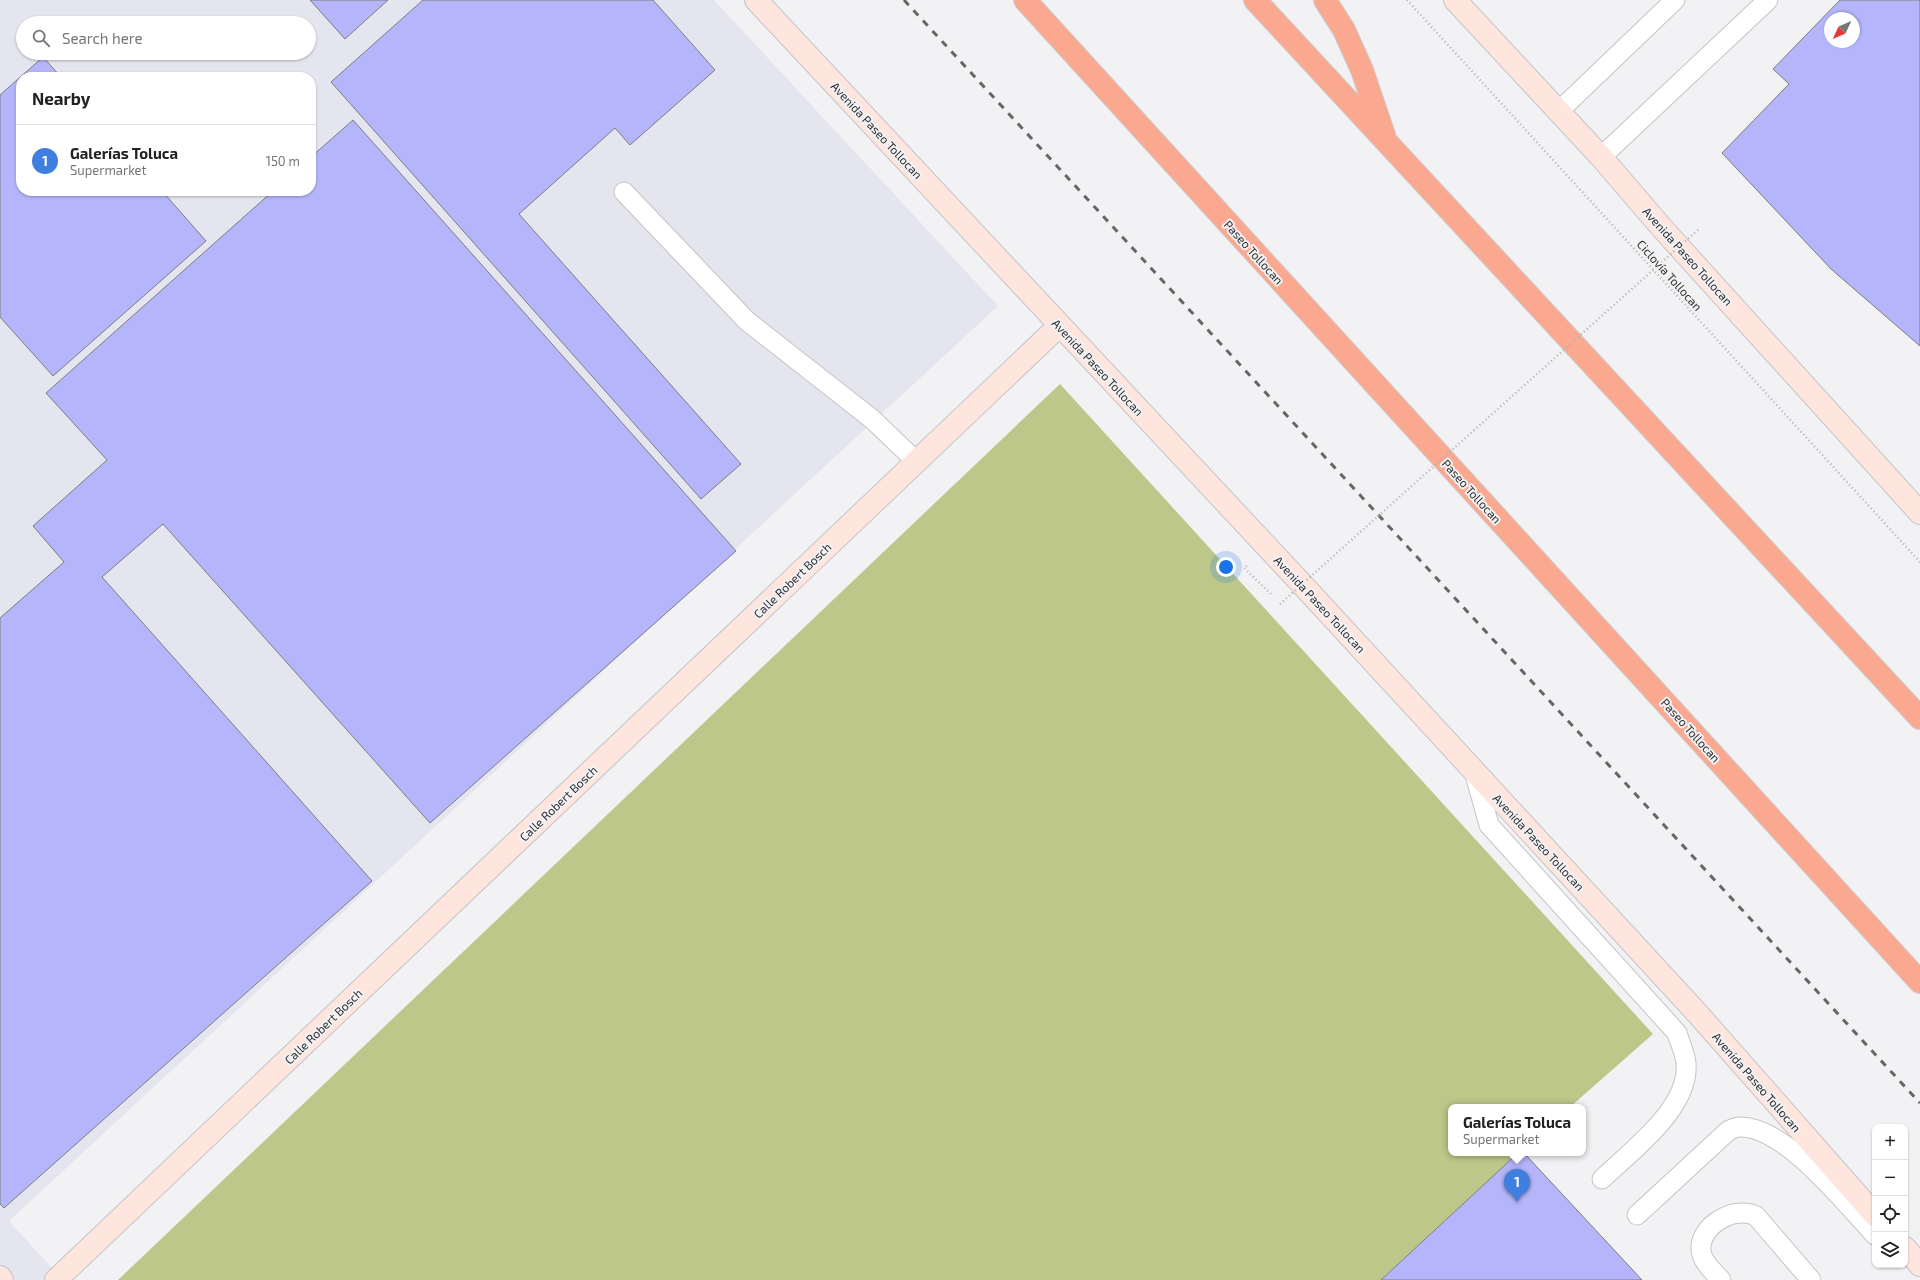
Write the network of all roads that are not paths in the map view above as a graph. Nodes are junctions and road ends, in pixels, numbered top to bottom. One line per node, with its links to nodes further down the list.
1 (756, 0): 12 (main road, Avenida Paseo Tollocan)
2 (1025, 0): 17 (highway, Paseo Tollocan)
3 (1255, 0): 9 (highway)
4 (1325, 0): 9 (highway)
5 (1455, 0): 8 (main road, Avenida Paseo Tollocan)
6 (1675, 0): 8 (lane)
7 (1768, 0): 10 (lane)
8 (1559, 111): 10 (main road, Avenida Paseo Tollocan)
9 (1386, 142): 15 (highway)
10 (1601, 157): 14 (main road, Avenida Paseo Tollocan)
11 (624, 192): 13 (lane)
12 (1060, 326): 13 (main road, Calle Robert Bosch); 16 (main road, Avenida Paseo Tollocan)
13 (917, 462): 28 (main road, Calle Robert Bosch)
14 (1920, 513)
15 (1920, 718)
16 (1474, 771): 18 (lane); 19 (main road, Avenida Paseo Tollocan)
17 (1920, 982)
18 (1602, 1179)
19 (1872, 1212)
20 (1637, 1215): 21 (lane)
21 (1872, 1232)
22 (1908, 1251): 24 (main road)
23 (1908, 1263): 25 (lane)
24 (1920, 1265)
25 (1920, 1271)
26 (0, 1278): 27 (main road)
27 (2, 1280)
28 (56, 1280)
29 (1721, 1280): 30 (lane)
30 (1811, 1280)

